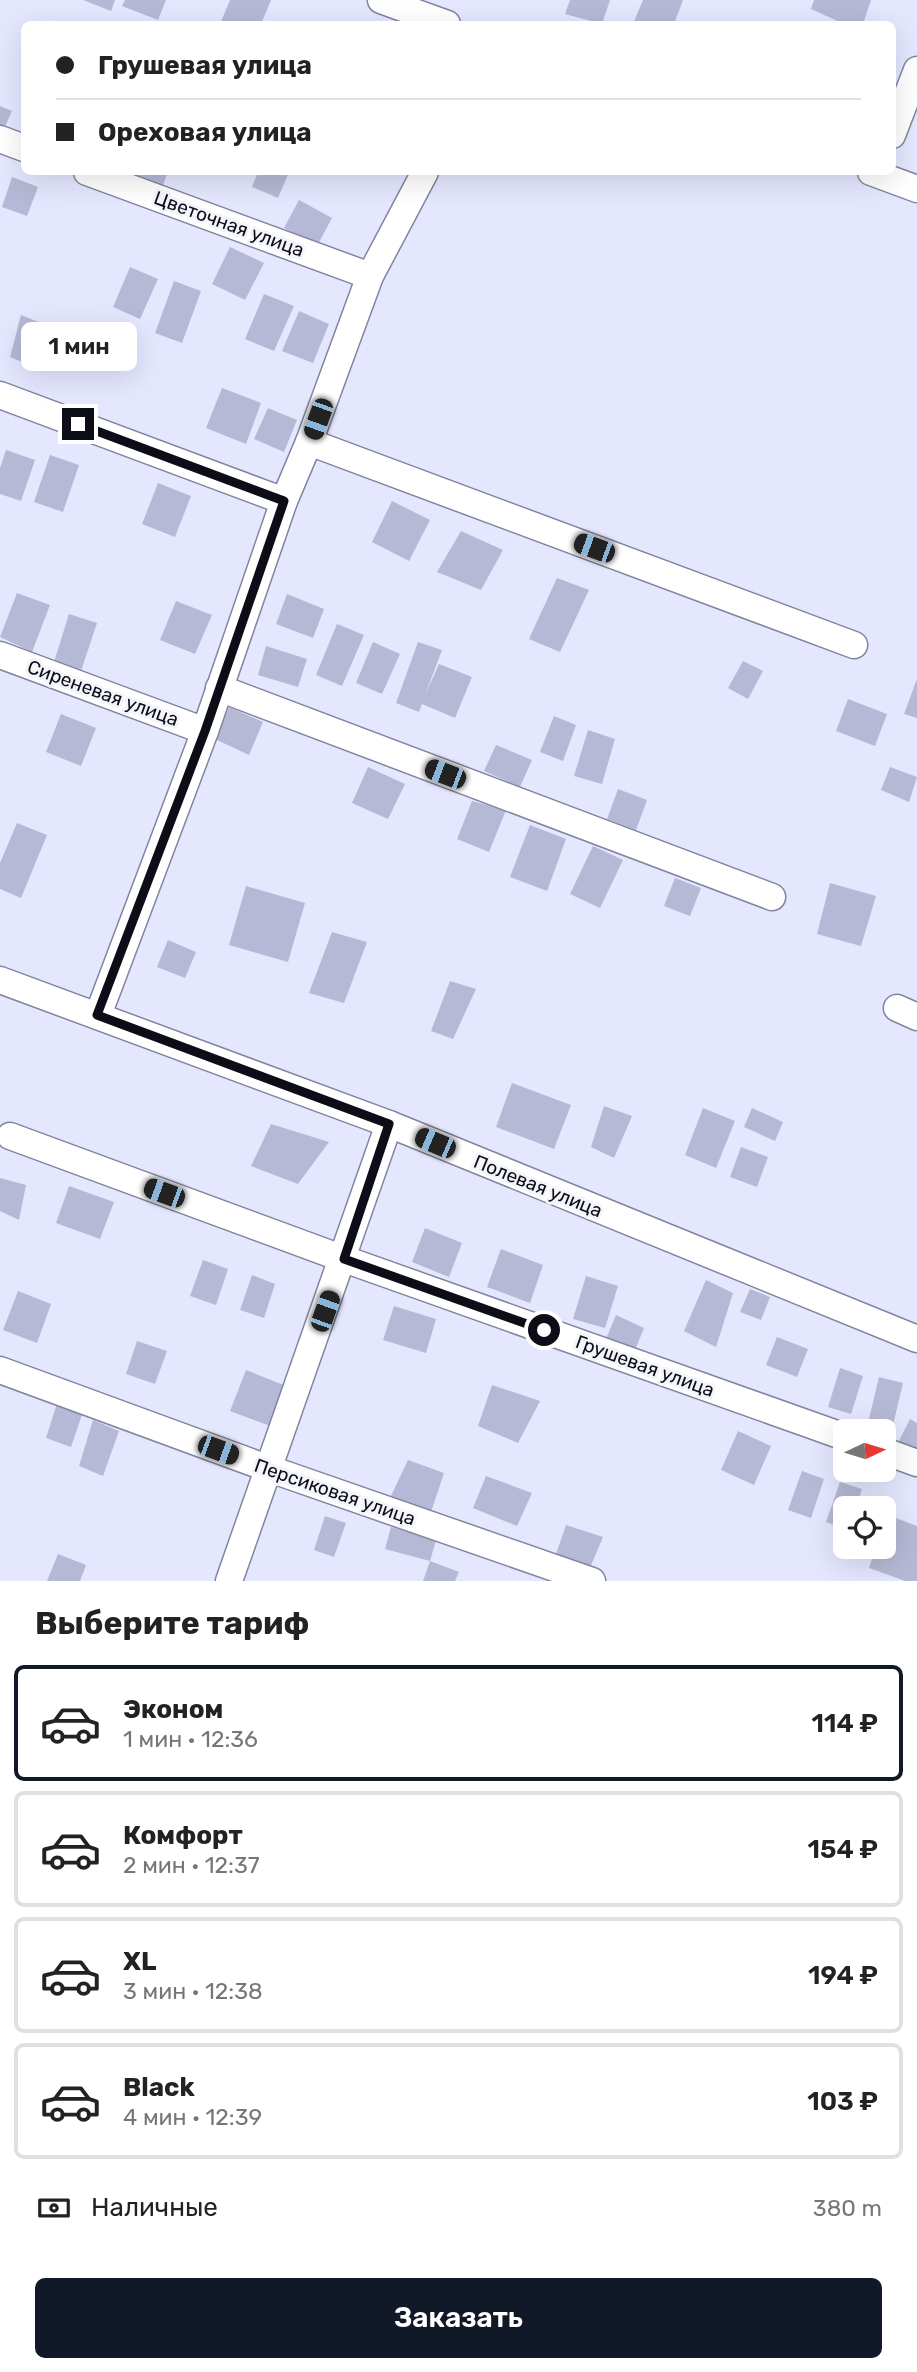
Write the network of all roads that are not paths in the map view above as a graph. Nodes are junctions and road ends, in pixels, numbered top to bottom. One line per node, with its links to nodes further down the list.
1 (381, 0): 2 (street)
2 (439, 21)
3 (917, 70): 4 (street)
4 (896, 125)
5 (0, 139): 6 (street)
6 (21, 147)
7 (95, 175): 11 (street, Цветочная улица)
8 (423, 175): 11 (street)
9 (883, 175): 10 (street)
10 (917, 189)
11 (370, 276): 13 (street)
12 (0, 395): 14 (street)
13 (309, 442): 14 (street); 15 (street)
14 (284, 501): 17 (street)
15 (854, 645)
16 (0, 655): 18 (street, Сиреневая улица)
17 (219, 688): 18 (street); 19 (street)
18 (205, 731): 21 (street)
19 (772, 897)
20 (0, 980): 21 (street, Полевая улица)
21 (97, 1015): 22 (street, Полевая улица)
22 (389, 1124): 24 (street); 25 (street, Полевая улица)
23 (10, 1136): 24 (street, Грушевая улица)
24 (344, 1259): 27 (street, Грушевая улица); 30 (street)
25 (916, 1337)
26 (0, 1370): 30 (street, Персиковая улица)
27 (833, 1433)
28 (896, 1455): 29 (street)
29 (917, 1463)
30 (267, 1468): 31 (street); 32 (street, Персиковая улица)
31 (229, 1581)
32 (592, 1581)

